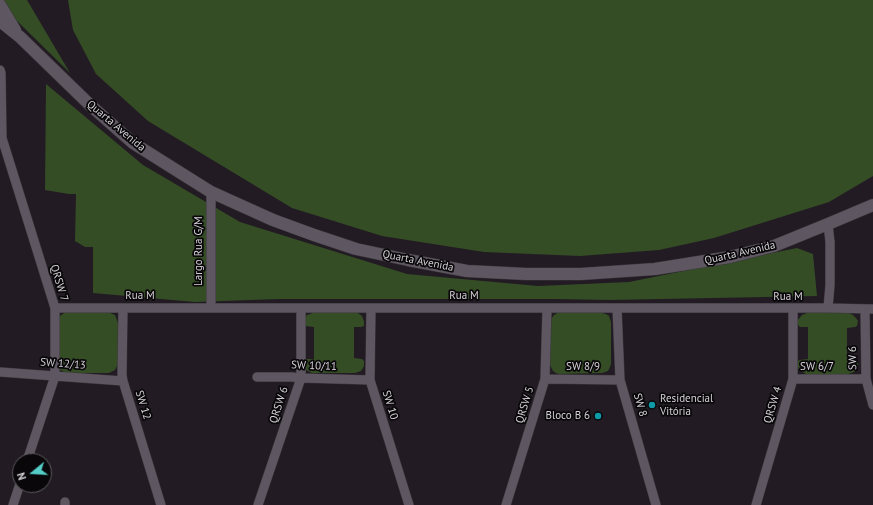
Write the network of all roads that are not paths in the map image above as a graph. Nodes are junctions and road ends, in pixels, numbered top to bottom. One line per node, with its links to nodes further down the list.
1 (0, 5): 3 (main road, Quarta Avenida)
2 (0, 21): 3 (main road, Quarta Avenida)
3 (20, 37): 6 (main road, Quarta Avenida)
4 (0, 70): 5 (street, QRSW 7)
5 (1, 138): 9 (street, QRSW 7)
6 (211, 192): 8 (main road, Quarta Avenida); 11 (street, Largo Rua G/M)
7 (873, 205): 8 (main road, Quarta Avenida)
8 (828, 224): 16 (street)
9 (55, 308): 10 (street, Rua M); 20 (street, QRSW 7)
10 (123, 308): 11 (street, Rua M); 28 (street, SW 12)
11 (211, 308): 12 (street, Rua M)
12 (301, 308): 13 (street, Rua M); 22 (street, QRSW 6)
13 (371, 308): 14 (street, Rua M); 26 (street, SW 10)
14 (547, 308): 15 (street, Rua M); 23 (street, QRSW 5)
15 (617, 308): 17 (street, Rua M); 27 (street, SW 8)
16 (828, 308): 17 (street, Rua M); 18 (street, Rua M)
17 (793, 309): 24 (street, QRSW 4)
18 (869, 309): 25 (street, SW 6)
19 (0, 372): 20 (street, SW 12/13)
20 (55, 376): 28 (street, SW 12/13); 30 (street, QRSW 7)
21 (257, 377): 22 (street, SW 10/11)
22 (301, 378): 26 (street, SW 10/11); 34 (street, QRSW 6)
23 (545, 379): 27 (street, SW 8/9); 36 (street, QRSW 5)
24 (793, 379): 25 (street, SW 6/7); 38 (street, QRSW 4)
25 (866, 379): 29 (street, SW 6)
26 (370, 380): 35 (street, SW 10)
27 (620, 380): 37 (street, SW 8)
28 (123, 381): 33 (street, SW 12)
29 (873, 405)
30 (30, 453)
31 (17, 493): 32 (street)
32 (13, 505)
33 (161, 505)
34 (258, 505)
35 (409, 505)
36 (506, 505)
37 (656, 505)
38 (756, 505)

